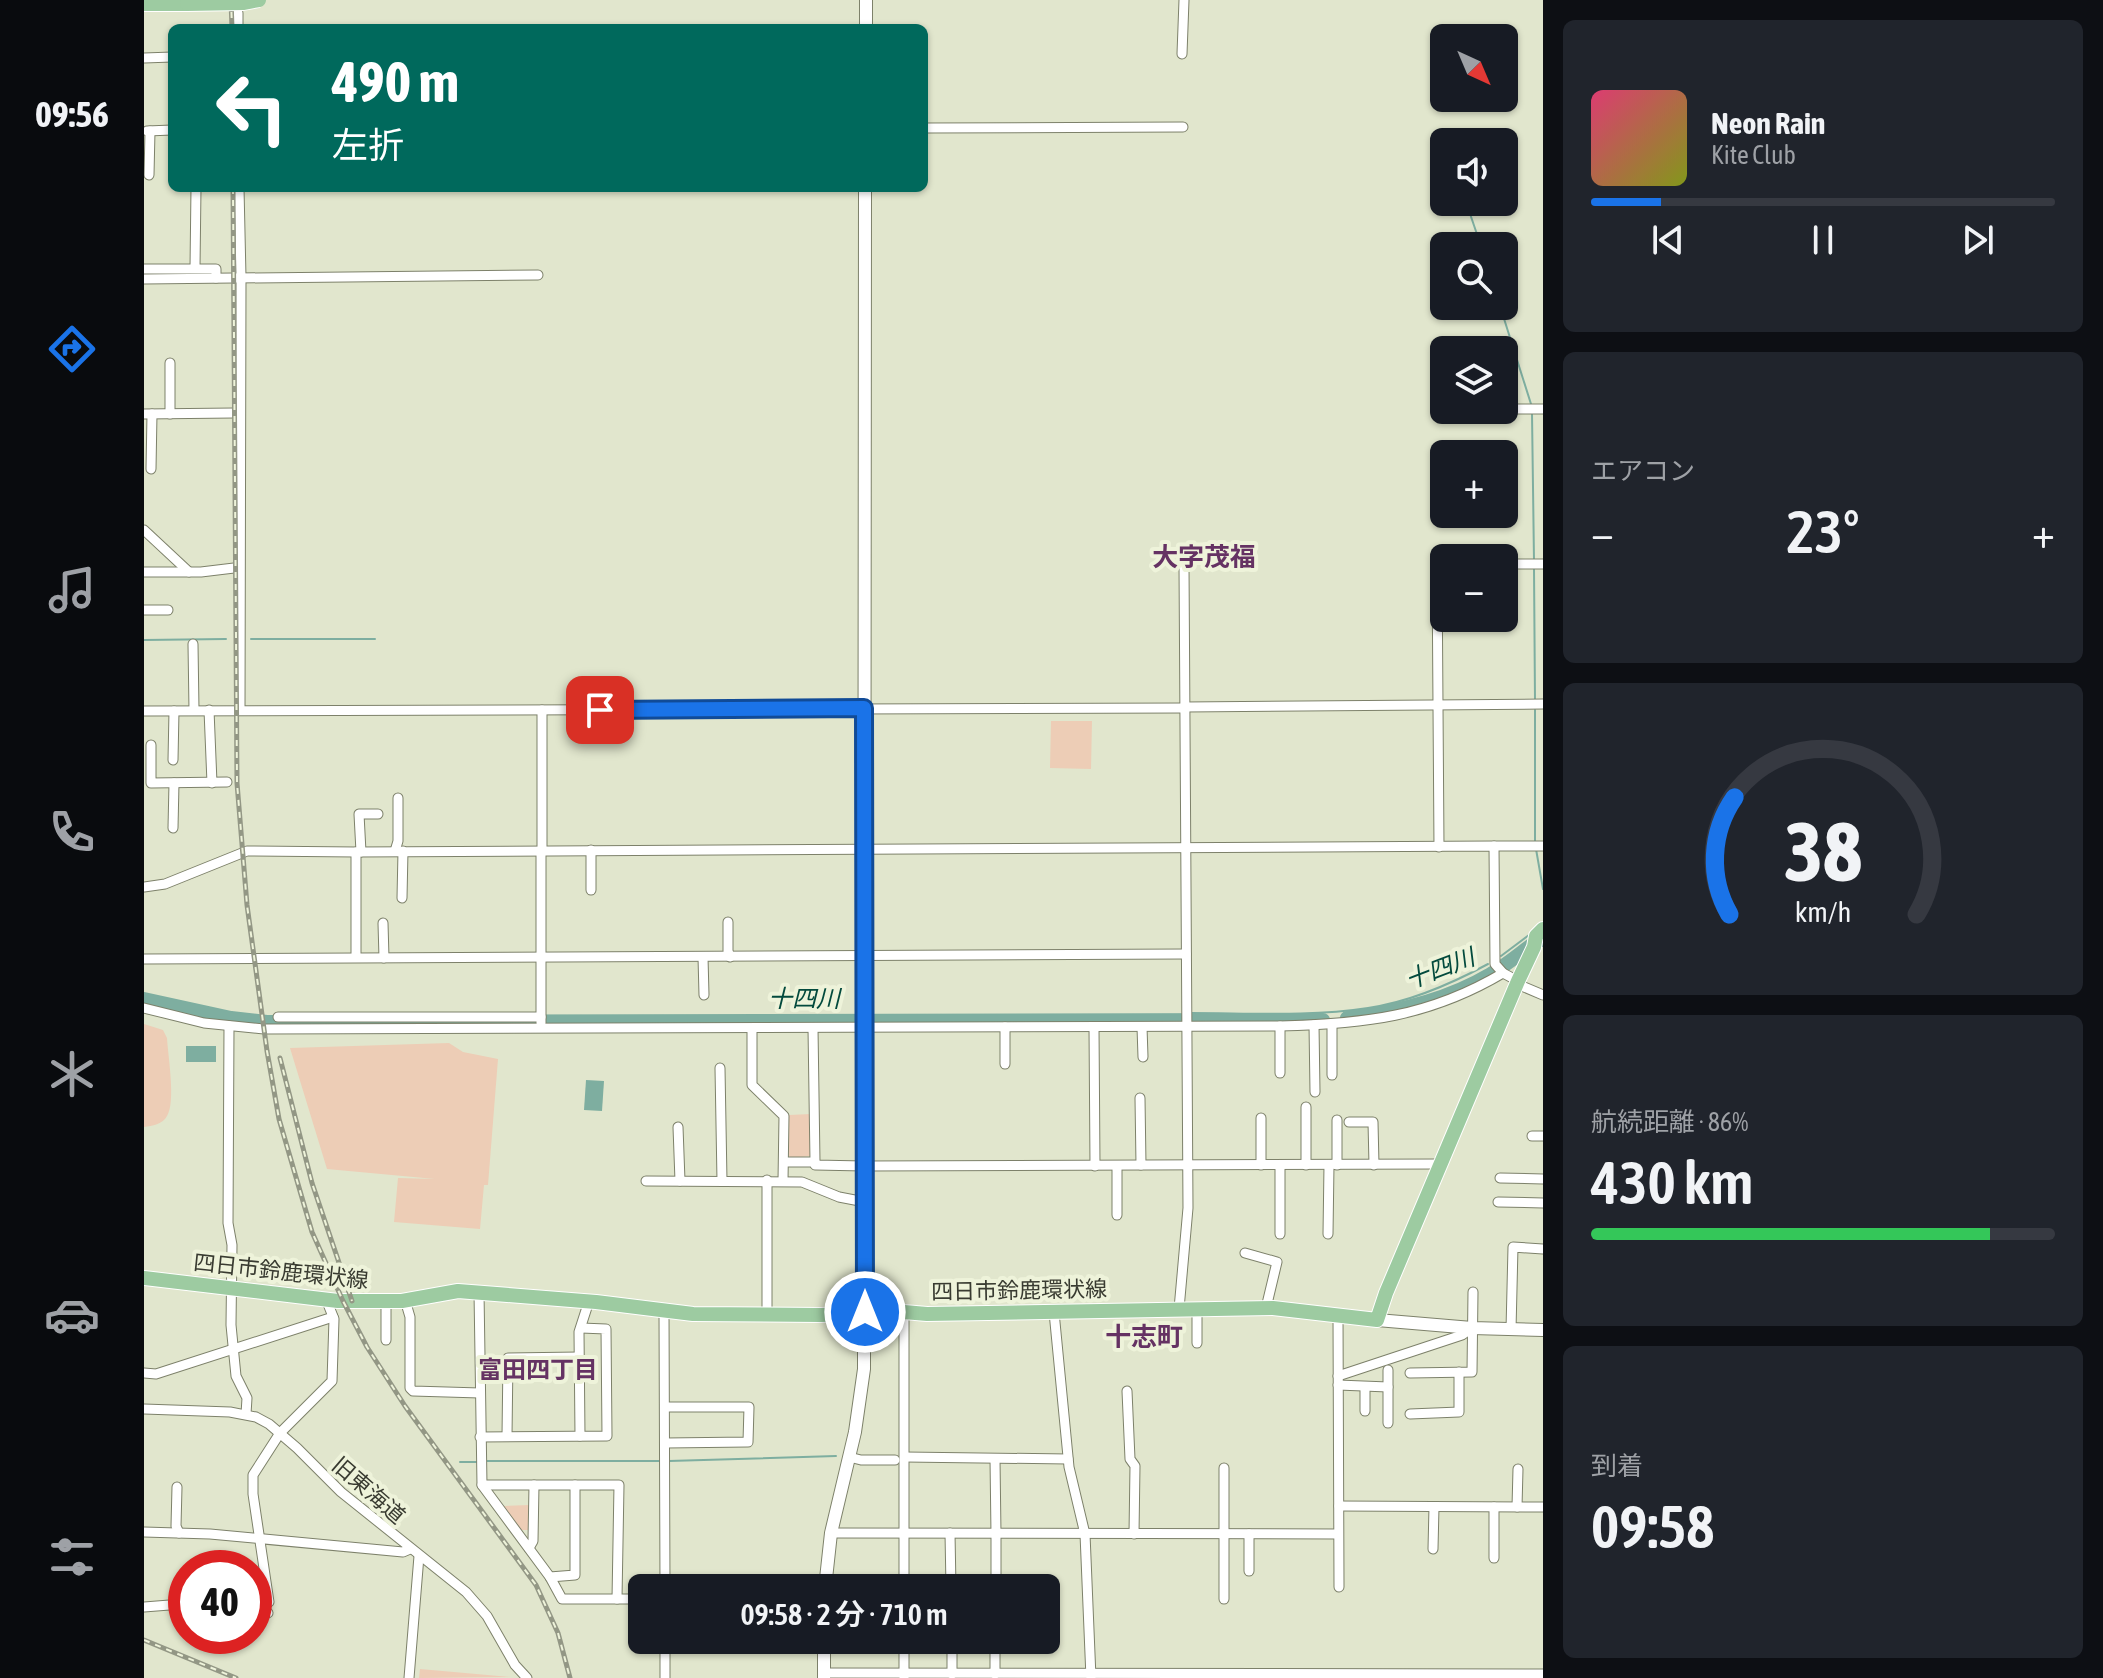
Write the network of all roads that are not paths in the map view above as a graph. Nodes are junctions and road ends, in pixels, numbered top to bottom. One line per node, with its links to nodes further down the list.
1 (259, 0): 4 (main road, bridge)
2 (866, 0): 7 (street)
3 (1184, 0): 8 (street)
4 (144, 4)
5 (238, 13): 6 (street)
6 (238, 24)
7 (866, 24)
8 (1182, 54)
9 (168, 57): 10 (street)
10 (144, 58)
11 (1183, 127): 12 (street)
12 (928, 128)
13 (168, 130): 14 (street)
14 (147, 131): 15 (street)
15 (149, 175)
16 (196, 192): 19 (street)
17 (239, 192): 23 (street)
18 (865, 192): 45 (street)
19 (195, 268): 20 (street); 21 (street)
20 (144, 269)
21 (216, 275): 23 (street); 24 (street)
22 (538, 275): 23 (street)
23 (241, 277): 47 (street)
24 (144, 279)
25 (170, 363): 30 (street)
26 (1518, 409): 27 (street)
27 (1543, 409)
28 (234, 413): 30 (street)
29 (148, 414): 30 (street); 31 (street)
30 (170, 414)
31 (151, 469)
32 (144, 530): 38 (street)
33 (1518, 564): 34 (street)
34 (1543, 564)
35 (1184, 565): 46 (street)
36 (234, 568): 38 (street)
37 (144, 572): 38 (street)
38 (189, 572)
39 (144, 610): 40 (street)
40 (168, 610)
41 (1437, 632): 44 (street)
42 (193, 644): 48 (street)
43 (1543, 704): 44 (street)
44 (1438, 706): 46 (street); 63 (street)
45 (864, 708): 46 (street); 50 (street); 64 (street)
46 (1185, 708): 65 (street)
47 (240, 709): 49 (street); 50 (street)
48 (194, 710): 49 (street); 52 (street)
49 (209, 710): 57 (street)
50 (542, 710): 68 (street)
51 (144, 711): 52 (street)
52 (174, 711): 54 (street)
53 (151, 745): 56 (street)
54 (173, 760)
55 (227, 782): 57 (street)
56 (174, 783): 57 (street); 60 (street)
57 (212, 783)
58 (398, 798): 67 (street)
59 (378, 814): 69 (street)
60 (173, 828)
61 (1494, 846): 62 (street); 63 (street); 84 (street)
62 (1538, 846)
63 (1439, 847): 65 (street)
64 (864, 849): 65 (street); 66 (street); 77 (street)
65 (1186, 849): 76 (street)
66 (591, 850): 68 (street); 71 (street)
67 (399, 851): 68 (street); 69 (street); 72 (street)
68 (542, 851): 82 (street)
69 (358, 852): 70 (street); 78 (street)
70 (144, 887)
71 (591, 890)
72 (402, 898)
73 (728, 922): 80 (street)
74 (383, 923): 81 (street)
75 (1538, 937): 85 (main road)
76 (1186, 954): 77 (street); 92 (street)
77 (863, 955): 80 (street); 90 (street)
78 (356, 957): 81 (street); 83 (street)
79 (703, 957): 80 (street); 82 (street); 86 (street)
80 (730, 957)
81 (384, 958): 82 (street)
82 (542, 958): 91 (street)
83 (144, 959)
84 (1503, 973): 85 (street); 94 (street)
85 (1517, 982): 87 (street); 118 (main road)
86 (704, 995)
87 (1543, 995)
88 (144, 1008): 95 (street)
89 (278, 1017): 91 (street)
90 (864, 1022): 97 (street); 100 (street); 126 (street)
91 (541, 1023): 95 (street); 101 (street)
92 (1187, 1023): 96 (street); 99 (street); 120 (street)
93 (1314, 1025): 94 (street); 96 (street); 107 (street)
94 (1332, 1025): 106 (street)
95 (229, 1026): 145 (street)
96 (1280, 1026): 105 (street)
97 (1005, 1027): 98 (street); 103 (street)
98 (1094, 1027): 99 (street); 127 (street)
99 (1142, 1027): 102 (street)
100 (813, 1028): 101 (street); 117 (street)
101 (752, 1029): 116 (street)
102 (1143, 1057)
103 (1005, 1064)
104 (720, 1068): 134 (street)
105 (1280, 1073)
106 (1332, 1075)
107 (1315, 1092)
108 (1140, 1098): 119 (street)
109 (1306, 1107): 123 (street)
110 (1261, 1118): 121 (street)
111 (1337, 1120): 124 (street)
112 (1349, 1122): 125 (street)
113 (678, 1127): 133 (street)
114 (1532, 1136): 115 (street)
115 (1543, 1136)
116 (784, 1162): 117 (street); 135 (street)
117 (815, 1162): 126 (street)
118 (1440, 1164): 125 (street); 162 (main road)
119 (1141, 1165): 120 (street); 128 (street)
120 (1188, 1165): 121 (street); 153 (street)
121 (1261, 1165): 122 (street)
122 (1280, 1165): 123 (street); 140 (street)
123 (1306, 1165): 124 (street)
124 (1333, 1165): 125 (street); 141 (street)
125 (1374, 1165)
126 (864, 1166): 127 (street); 136 (street)
127 (1095, 1166): 128 (street)
128 (1117, 1166): 139 (street)
129 (1500, 1178): 130 (street)
130 (1543, 1179)
131 (767, 1180): 134 (street); 135 (street); 159 (street)
132 (646, 1181): 133 (street)
133 (680, 1181): 134 (street)
134 (722, 1181)
135 (783, 1181): 136 (street)
136 (865, 1202): 156 (street)
137 (1498, 1202): 138 (street)
138 (1543, 1203)
139 (1117, 1215)
140 (1280, 1234)
141 (1328, 1234)
142 (1543, 1249): 165 (street)
143 (1245, 1253): 152 (street)
144 (144, 1278): 145 (main road, 四日市鈴鹿環状線)
145 (231, 1289): 148 (main road, 四日市鈴鹿環状線); 169 (street)
146 (479, 1292): 149 (main road, 四日市鈴鹿環状線); 150 (main road, 四日市鈴鹿環状線); 179 (street)
147 (1473, 1292): 164 (street)
148 (326, 1299): 151 (main road, 四日市鈴鹿環状線); 161 (street)
149 (405, 1300): 151 (main road, 四日市鈴鹿環状線); 179 (street)
150 (589, 1301): 155 (main road, 四日市鈴鹿環状線); 163 (street)
151 (386, 1302): 167 (street)
152 (1266, 1308): 154 (main road, 四日市鈴鹿環状線); 160 (main road, 四日市鈴鹿環状線)
153 (1179, 1309): 154 (main road, 四日市鈴鹿環状線); 158 (main road, 四日市鈴鹿環状線)
154 (1197, 1310): 168 (street)
155 (664, 1311): 159 (main road, 四日市鈴鹿環状線); 180 (street)
156 (865, 1312): 157 (main road, 四日市鈴鹿環状線); 159 (main road, 四日市鈴鹿環状線); 191 (street)
157 (904, 1312): 158 (main road, 四日市鈴鹿環状線); 192 (street)
158 (1054, 1312): 194 (street)
159 (767, 1315)
160 (1338, 1315): 162 (main road, 四日市鈴鹿環状線); 175 (street)
161 (333, 1317): 169 (street); 186 (street)
162 (1377, 1320): 164 (street)
163 (581, 1328): 170 (street); 188 (street)
164 (1472, 1328): 165 (street); 172 (street); 175 (street)
165 (1511, 1330): 166 (street)
166 (1543, 1330)
167 (386, 1340)
168 (1197, 1343)
169 (233, 1349): 173 (street); 183 (street)
170 (579, 1357): 187 (street); 188 (street)
171 (1388, 1370): 177 (street)
172 (1459, 1372): 174 (street); 184 (street)
173 (144, 1373)
174 (1410, 1373)
175 (1338, 1380): 176 (street); 201 (street)
176 (1365, 1387): 177 (street); 182 (street)
177 (1388, 1387): 185 (street)
178 (1127, 1391): 213 (street)
179 (480, 1393): 189 (street)
180 (665, 1407): 190 (street); 190 (street)
181 (144, 1409): 183 (street, 旧東海道)
182 (1365, 1411)
183 (246, 1414): 186 (street, 旧東海道)
184 (1410, 1414)
185 (1388, 1423)
186 (280, 1433): 217 (street); 219 (street, 旧東海道)
187 (507, 1436): 188 (street); 189 (street)
188 (580, 1436)
189 (480, 1437): 197 (street)
190 (666, 1443): 225 (street)
191 (849, 1457): 192 (street); 208 (street)
192 (900, 1459): 193 (street); 209 (street)
193 (995, 1459): 194 (street); 211 (street)
194 (1068, 1459): 212 (street)
195 (1224, 1468): 214 (street)
196 (1518, 1469): 204 (street)
197 (482, 1485): 198 (street); 218 (street)
198 (534, 1485): 199 (street); 218 (street)
199 (575, 1485): 230 (street); 232 (street)
200 (177, 1487): 207 (street)
201 (1339, 1506): 202 (street); 216 (street)
202 (1434, 1507): 203 (street); 220 (street)
203 (1494, 1507): 204 (street); 223 (street)
204 (1517, 1507): 205 (street)
205 (1543, 1507)
206 (144, 1532): 207 (street)
207 (179, 1533): 217 (street)
208 (831, 1533): 209 (street); 226 (street)
209 (905, 1533): 210 (street); 227 (street)
210 (950, 1533): 211 (street); 228 (street)
211 (996, 1534): 212 (street); 229 (street)
212 (1085, 1534): 213 (street); 247 (street)
213 (1134, 1534): 214 (street)
214 (1223, 1534): 215 (street); 234 (street)
215 (1249, 1534): 216 (street); 224 (street)
216 (1338, 1534): 231 (street)
217 (259, 1538): 219 (street); 221 (street)
218 (529, 1548): 230 (street)
219 (410, 1549): 222 (street, 旧東海道)
220 (1433, 1549)
221 (261, 1550)
222 (419, 1556): 249 (street); 250 (street, 旧東海道)
223 (1494, 1558)
224 (1249, 1571)
225 (665, 1574)
226 (827, 1574)
227 (904, 1574)
228 (951, 1574)
229 (996, 1574)
230 (550, 1577): 232 (street)
231 (1339, 1587)
232 (617, 1599): 233 (street)
233 (628, 1599)
234 (1224, 1599)
235 (168, 1605): 236 (street)
236 (144, 1607)
237 (665, 1654): 251 (street)
238 (824, 1654): 245 (street)
239 (904, 1654): 246 (street)
240 (952, 1654): 244 (street)
241 (995, 1654): 242 (street)
242 (995, 1674): 244 (street); 247 (street)
243 (1543, 1674): 248 (street)
244 (951, 1675): 246 (street)
245 (824, 1676): 246 (street)
246 (904, 1676)
247 (1091, 1676): 248 (street)
248 (1338, 1676)
249 (409, 1678)
250 (527, 1678)
251 (665, 1678)

